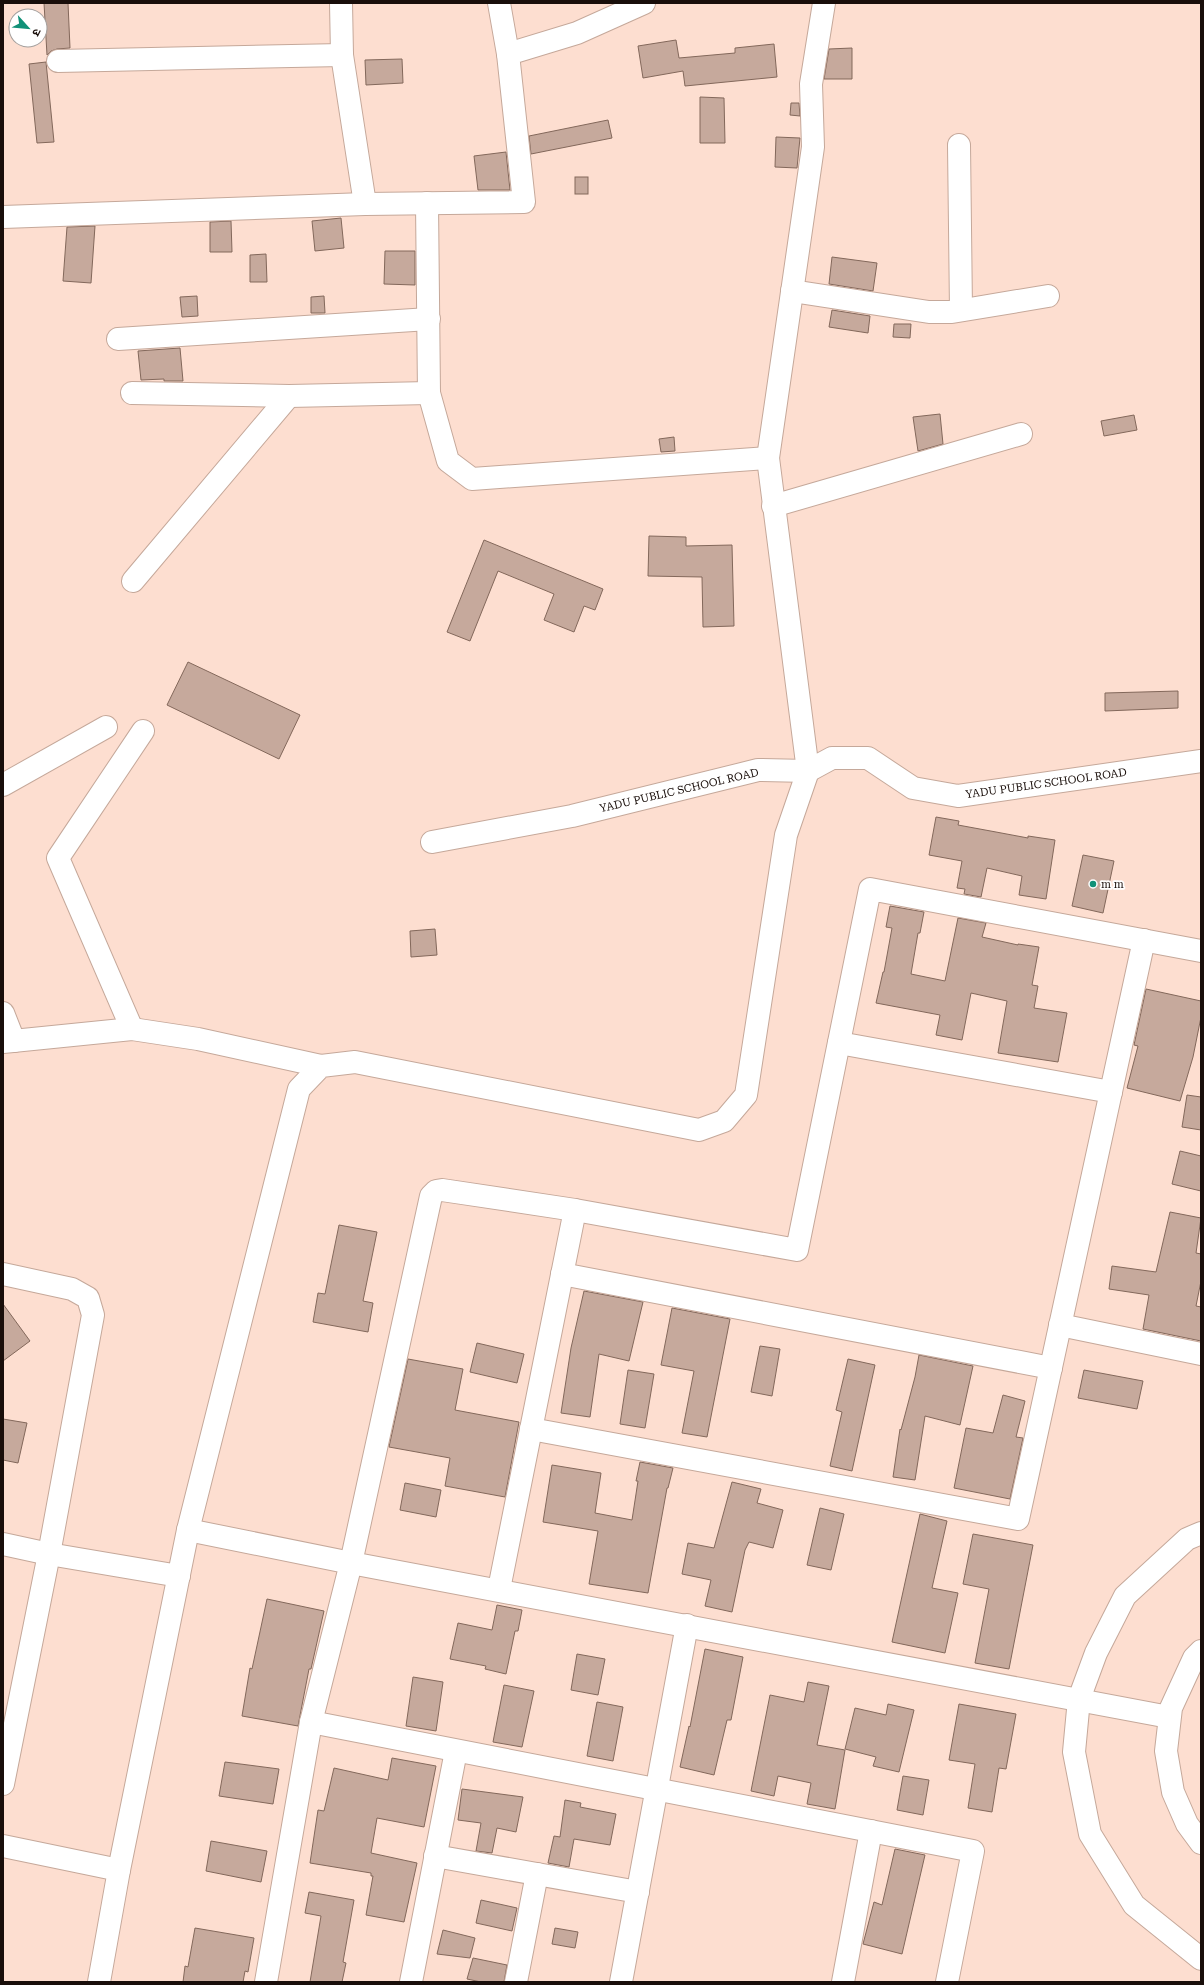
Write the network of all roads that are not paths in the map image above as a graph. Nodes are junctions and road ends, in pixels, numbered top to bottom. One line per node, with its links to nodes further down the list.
1 (341, 3): 6 (street)
2 (499, 3): 5 (street)
3 (644, 3): 5 (street)
4 (824, 3): 12 (street)
5 (508, 54): 9 (street)
6 (342, 55): 7 (street); 10 (street)
7 (58, 61)
8 (959, 145): 14 (street)
9 (427, 203): 10 (street); 15 (street)
10 (365, 204): 11 (street)
11 (3, 217)
12 (792, 291): 14 (street); 21 (street)
13 (1048, 296): 14 (street)
14 (961, 310)
15 (429, 319): 16 (street); 18 (street)
16 (118, 339)
17 (132, 393): 19 (street)
18 (429, 393): 19 (street); 21 (street)
19 (289, 396): 23 (street)
20 (1021, 434): 22 (street)
21 (768, 458): 22 (street)
22 (773, 506): 27 (street)
23 (133, 581)
24 (106, 727): 28 (street)
25 (143, 731): 33 (street)
26 (1201, 761): 27 (street, YADU PUBLIC SCHOOL ROAD)
27 (808, 771): 29 (street, YADU PUBLIC SCHOOL ROAD); 36 (street)
28 (3, 785)
29 (432, 842)
30 (1144, 940): 31 (street); 35 (street); 37 (street)
31 (1201, 951)
32 (3, 1013): 34 (street)
33 (132, 1029): 34 (street); 36 (street)
34 (9, 1041)
35 (839, 1043): 37 (street); 38 (street)
36 (321, 1066): 45 (street)
37 (1111, 1092): 41 (street)
38 (575, 1210): 40 (street); 49 (street)
39 (3, 1274): 48 (street)
40 (562, 1274): 43 (street); 44 (street)
41 (1060, 1325): 42 (street); 43 (street)
42 (1201, 1354)
43 (1051, 1368): 44 (street)
44 (531, 1429): 51 (street)
45 (188, 1530): 49 (street); 50 (street)
46 (1201, 1533): 54 (street)
47 (3, 1544): 48 (street)
48 (49, 1554): 50 (street); 58 (street)
49 (351, 1563): 51 (street); 56 (street)
50 (179, 1576): 64 (street)
51 (499, 1589): 52 (street)
52 (687, 1625): 54 (street); 59 (street)
53 (1201, 1650): 55 (street)
54 (1079, 1699): 55 (street); 67 (street)
55 (1169, 1717): 61 (street)
56 (310, 1722): 57 (street); 69 (street)
57 (456, 1751): 59 (street); 63 (street)
58 (3, 1784)
59 (658, 1790): 60 (street); 66 (street)
60 (871, 1832): 73 (street); 74 (street)
61 (1201, 1843)
62 (3, 1846): 64 (street)
63 (436, 1856): 65 (street); 70 (street)
64 (119, 1870): 68 (street)
65 (537, 1874): 66 (street); 71 (street)
66 (638, 1892): 72 (street)
67 (1201, 1959)
68 (99, 1982)
69 (266, 1982)
70 (411, 1982)
71 (516, 1982)
72 (621, 1982)
73 (843, 1982)
74 (947, 1982)

